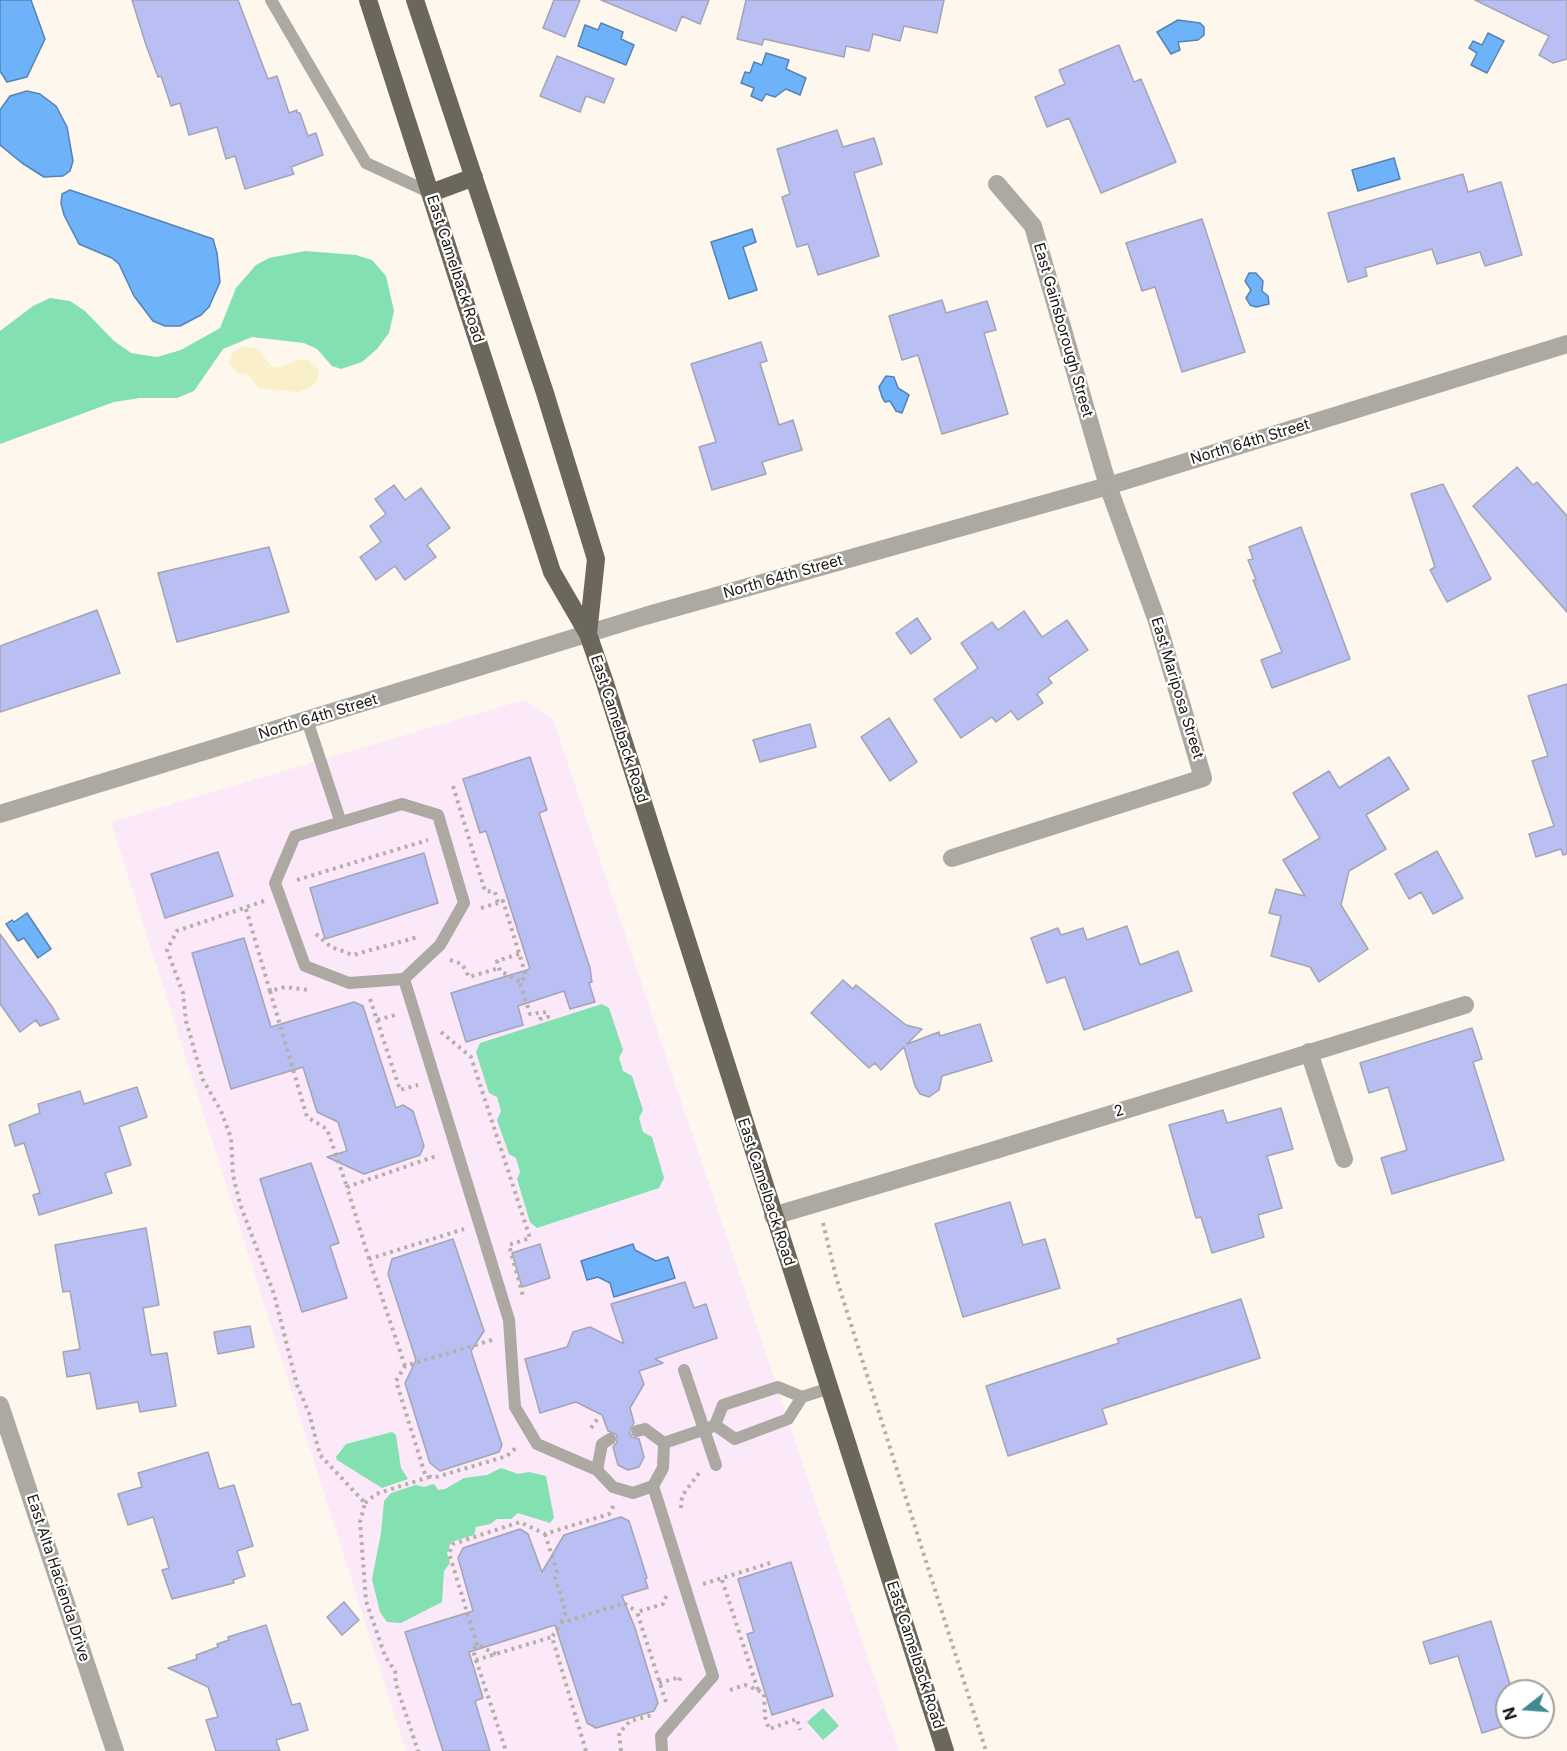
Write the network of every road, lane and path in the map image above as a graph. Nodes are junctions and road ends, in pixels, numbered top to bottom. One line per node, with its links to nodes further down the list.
1 (271, 0): 6 (lane)
2 (368, 0): 6 (main road, East Camelback Road)
3 (415, 0): 4 (main road, East Camelback Road)
4 (474, 177): 6 (main road); 9 (main road, East Camelback Road)
5 (998, 184): 8 (street, East Gainsborough Street)
6 (430, 193): 9 (main road, East Camelback Road)
7 (1567, 344): 8 (street, North 64th Street)
8 (1108, 486): 9 (street, North 64th Street); 15 (street, East Mariposa Street)
9 (588, 634): 10 (street, North 64th Street); 35 (main road, East Camelback Road)
10 (308, 720): 12 (street, North 64th Street); 13 (lane)
11 (453, 786): 20 (path)
12 (0, 814)
13 (340, 820): 23 (lane); 23 (lane)
14 (435, 847): 16 (path)
15 (952, 858)
16 (298, 891)
17 (262, 892): 57 (path)
18 (312, 930): 19 (path)
19 (423, 933)
20 (519, 954): 22 (path); 24 (path)
21 (443, 960): 22 (path)
22 (499, 968): 24 (path)
23 (404, 979): 54 (lane)
24 (521, 982): 28 (path)
25 (270, 991): 34 (path)
26 (1465, 1005): 30 (street, 2)
27 (377, 1020): 31 (path)
28 (539, 1024)
29 (439, 1030): 39 (path)
30 (1309, 1052): 33 (street); 35 (street, 2)
31 (422, 1084)
32 (445, 1153): 34 (path)
33 (1344, 1158)
34 (347, 1187): 38 (path)
35 (773, 1216): 43 (main road, East Camelback Road)
36 (823, 1219): 81 (path)
37 (469, 1227): 38 (path)
38 (369, 1259): 41 (path)
39 (523, 1300)
40 (492, 1340): 41 (path)
41 (405, 1366): 55 (path)
42 (684, 1370): 47 (lane)
43 (830, 1388): 44 (lane); 80 (main road, East Camelback Road)
44 (802, 1397): 47 (lane); 47 (lane)
45 (0, 1405): 74 (street, East Alta Hacienda Drive)
46 (599, 1417): 49 (path)
47 (709, 1427): 51 (lane); 53 (lane)
48 (636, 1431): 51 (lane)
49 (586, 1437)
50 (610, 1439): 54 (lane)
51 (664, 1443): 56 (lane)
52 (518, 1446): 55 (path)
53 (710, 1467): 59 (path)
54 (597, 1470): 56 (lane)
55 (430, 1476): 57 (path)
56 (653, 1486): 79 (lane)
57 (365, 1503): 75 (path)
58 (616, 1503): 60 (path)
59 (680, 1513)
60 (546, 1534): 64 (path); 66 (path)
61 (770, 1563): 62 (path)
62 (698, 1579)
63 (637, 1612): 64 (path)
64 (561, 1623): 65 (path)
65 (552, 1637): 67 (path); 77 (path)
66 (477, 1645): 67 (path); 68 (path)
67 (496, 1654): 68 (path)
68 (476, 1660): 76 (path)
69 (758, 1690): 73 (path)
70 (666, 1703): 71 (path)
71 (662, 1708)
72 (658, 1713): 78 (path)
73 (800, 1730)
74 (116, 1751)
75 (418, 1751)
76 (506, 1751)
77 (586, 1751)
78 (621, 1751)
79 (662, 1751)
80 (945, 1751)
81 (986, 1751)

